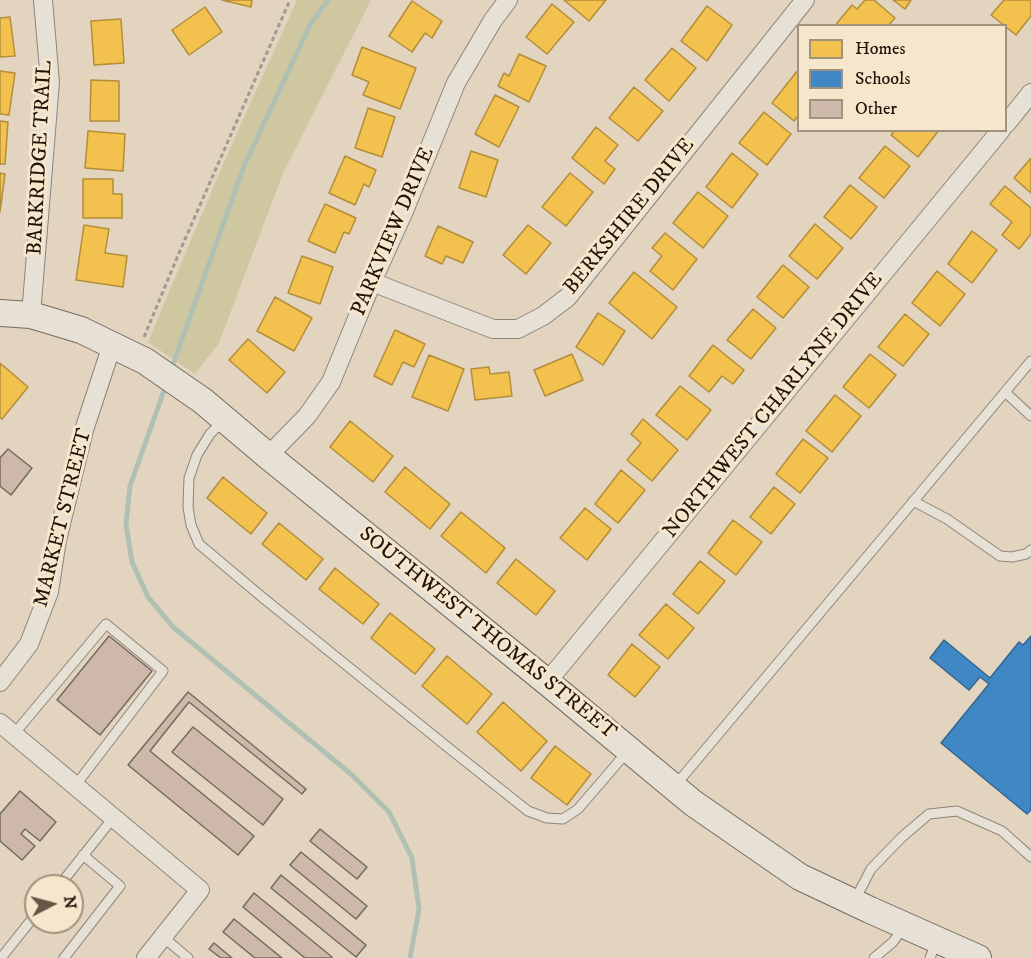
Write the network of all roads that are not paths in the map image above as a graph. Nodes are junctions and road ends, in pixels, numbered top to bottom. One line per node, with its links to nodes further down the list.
1 (43, 0): 9 (street, BARKRIDGE TRAIL)
2 (508, 0): 7 (street, PARKVIEW DRIVE)
3 (806, 0): 7 (street, BERKSHIRE DRIVE)
4 (1031, 93): 5 (street)
5 (1007, 122)
6 (998, 132): 19 (street, NORTHWEST CHARLYNE DRIVE)
7 (372, 282): 15 (street, PARKVIEW DRIVE)
8 (0, 313): 9 (street, SOUTHWEST THOMAS STREET)
9 (30, 315): 10 (street, SOUTHWEST THOMAS STREET)
10 (112, 345): 14 (street, SOUTHWEST THOMAS STREET); 18 (street, MARKET STREET)
11 (1031, 361): 12 (lane)
12 (1005, 392): 13 (lane); 16 (lane)
13 (1031, 416)
14 (224, 419): 15 (street, SOUTHWEST THOMAS STREET); 21 (lane)
15 (268, 456): 19 (street, SOUTHWEST THOMAS STREET)
16 (913, 501): 17 (lane); 23 (lane)
17 (1031, 550)
18 (0, 682)
19 (547, 682): 21 (street, SOUTHWEST THOMAS STREET)
20 (7, 729): 22 (street); 22 (lane)
21 (629, 750): 23 (street, SOUTHWEST THOMAS STREET)
22 (75, 786): 24 (street)
23 (674, 787): 28 (street, SOUTHWEST THOMAS STREET)
24 (113, 818): 25 (lane); 31 (street)
25 (83, 855): 27 (lane); 34 (lane)
26 (1031, 857): 28 (lane)
27 (68, 874)
28 (854, 902): 29 (street, SOUTHWEST THOMAS STREET)
29 (905, 926): 32 (street, SOUTHWEST THOMAS STREET); 37 (lane)
30 (24, 929): 33 (lane)
31 (163, 937): 35 (street); 36 (lane)
32 (934, 949): 38 (street, SOUTHWEST THOMAS STREET)
33 (1, 958)
34 (64, 958)
35 (146, 958)
36 (188, 958)
37 (874, 958)
38 (978, 958)

